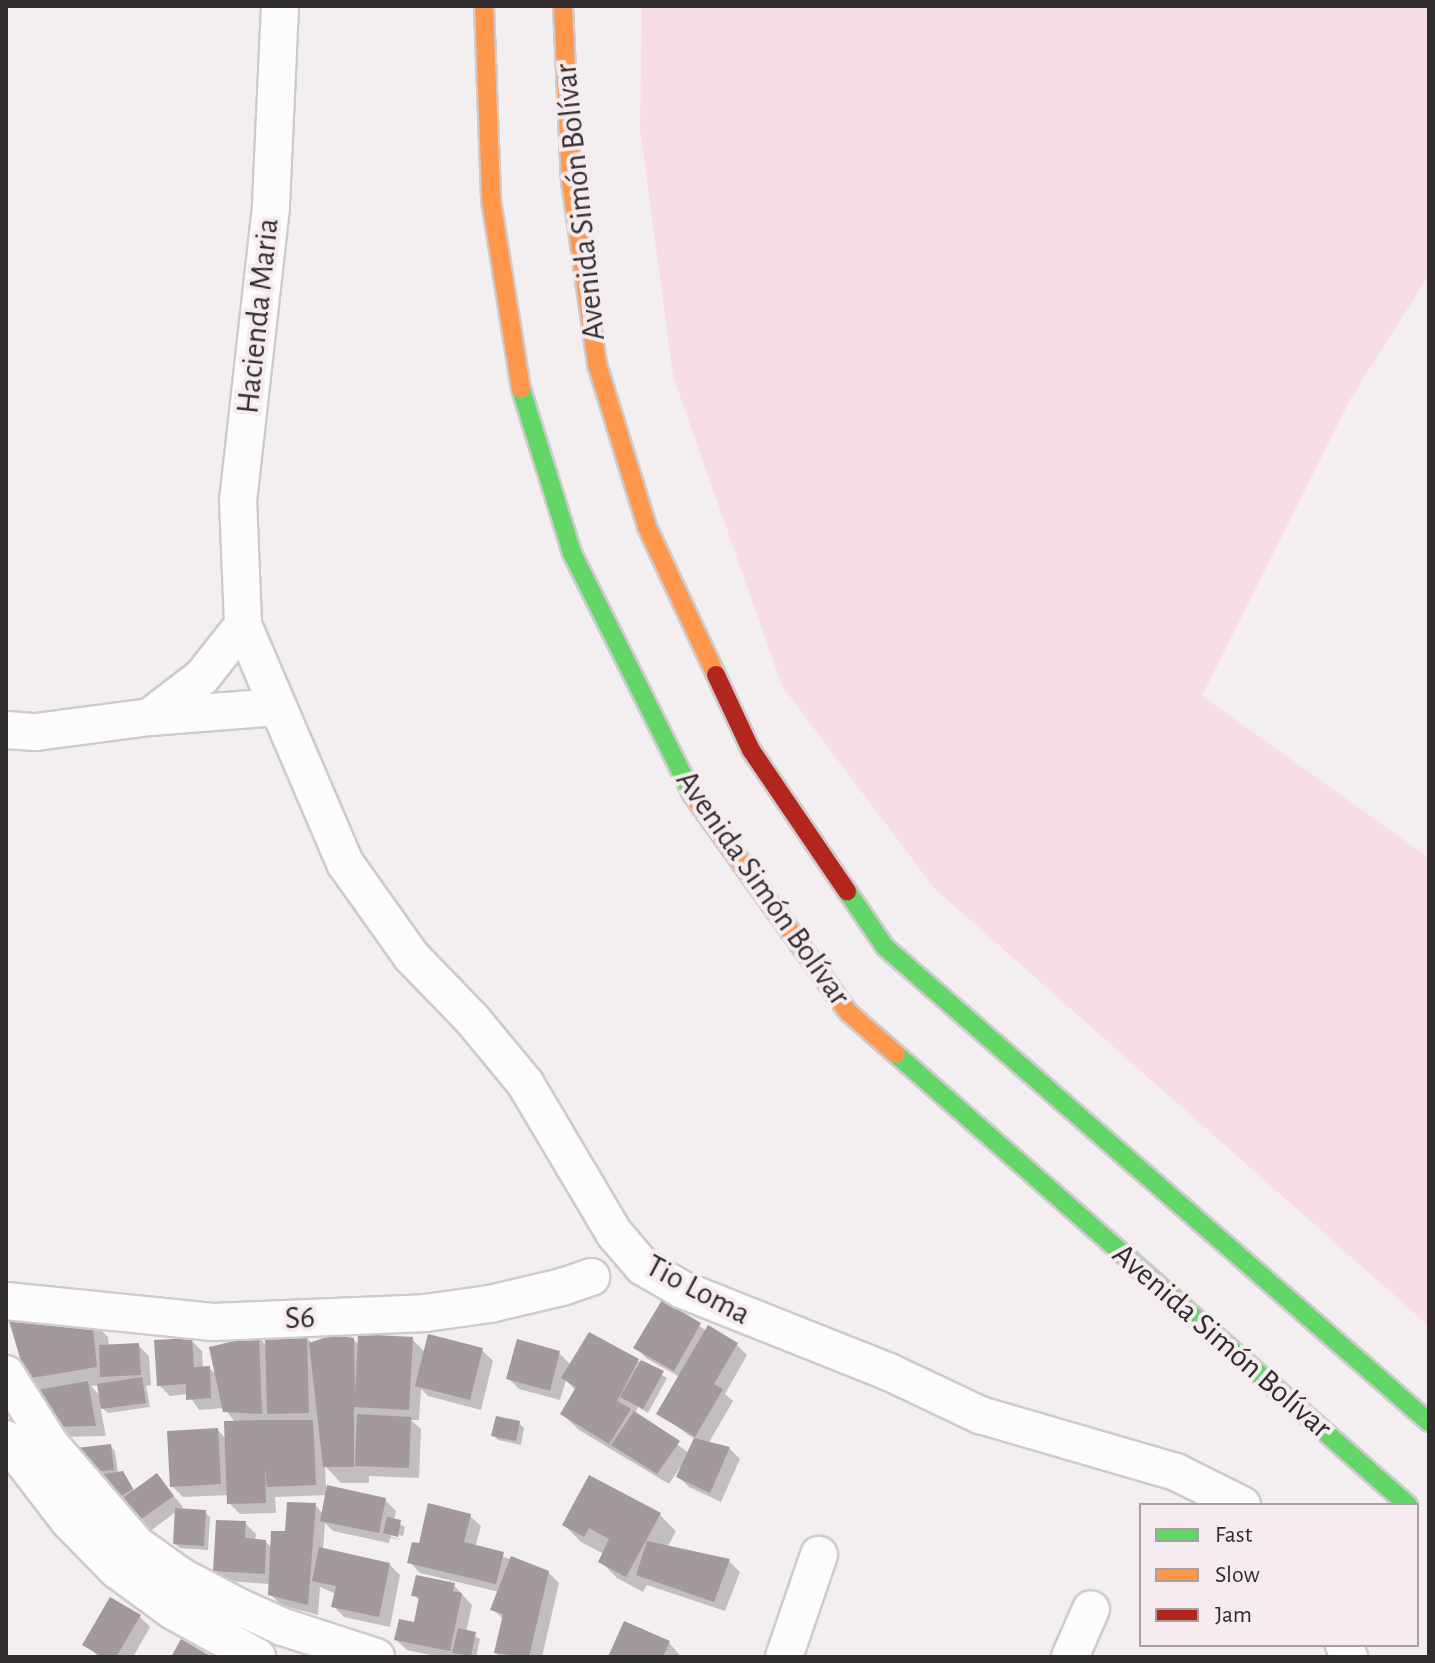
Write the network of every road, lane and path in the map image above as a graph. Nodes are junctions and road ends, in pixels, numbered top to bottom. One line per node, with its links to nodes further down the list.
1 (280, 6): 4 (street, Hacienda Maria)
2 (484, 6): 14 (highway, Avenida Simón Bolívar)
3 (563, 6): 11 (highway, Avenida Simón Bolívar)
4 (243, 625): 5 (street, Hacienda Maria); 6 (street)
5 (278, 707): 6 (street); 13 (street, Tio Loma)
6 (150, 717): 7 (street)
7 (6, 730)
8 (591, 1277): 9 (street, S6)
9 (6, 1301)
10 (6, 1374): 18 (street)
11 (1429, 1422)
12 (6, 1439): 17 (street)
13 (1238, 1503)
14 (1406, 1503)
15 (819, 1555): 19 (street)
16 (1091, 1609): 20 (street)
17 (257, 1657)
18 (376, 1657)
19 (784, 1657)
20 (1070, 1657)

